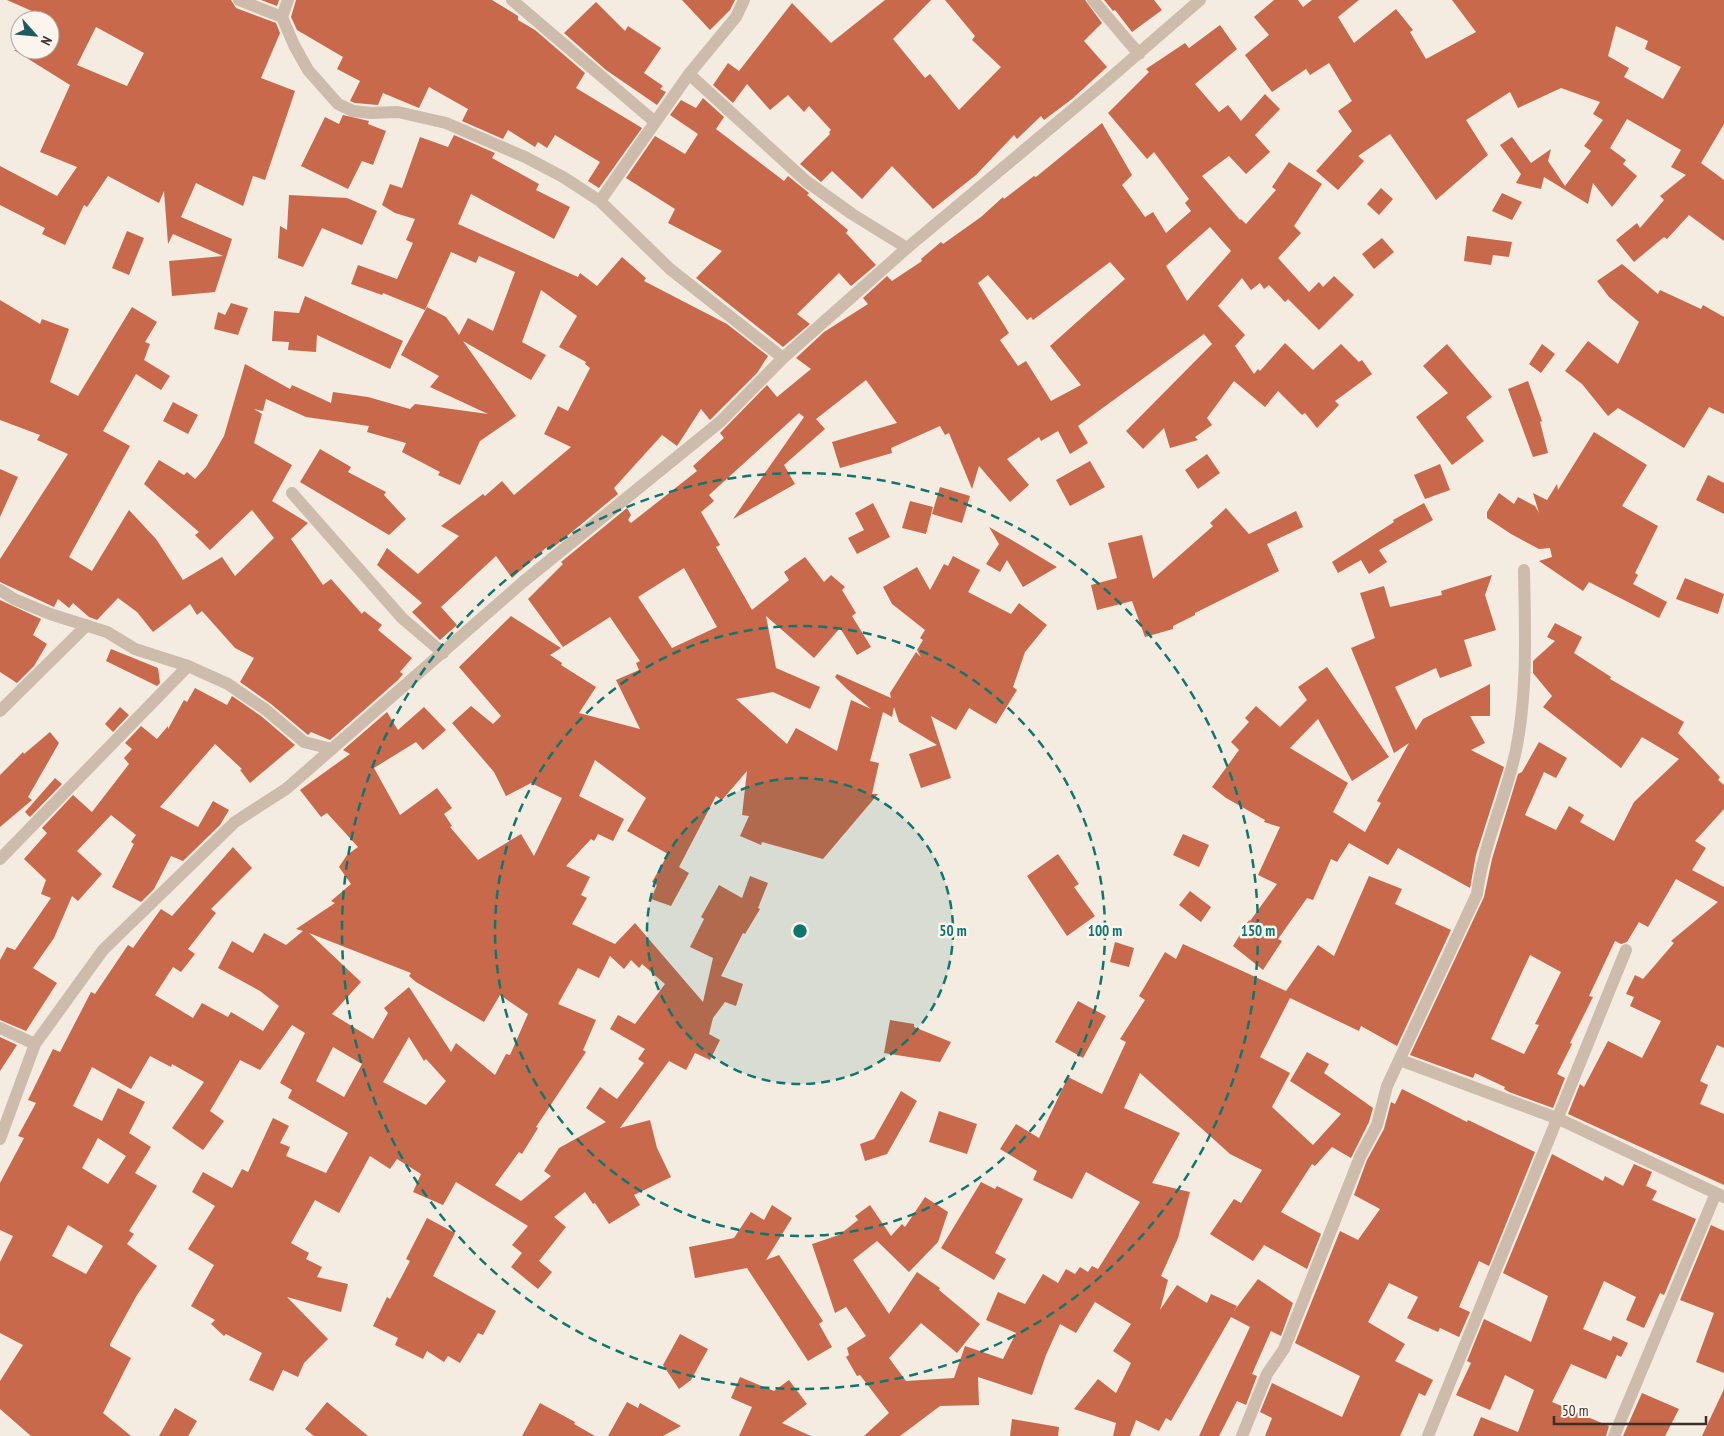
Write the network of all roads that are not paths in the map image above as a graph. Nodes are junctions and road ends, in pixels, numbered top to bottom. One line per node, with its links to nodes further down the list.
1 (239, 0): 7 (street)
2 (288, 0): 7 (street)
3 (512, 0): 10 (street)
4 (744, 0): 9 (street)
5 (1093, 0): 8 (street)
6 (1200, 0): 8 (street)
7 (282, 18): 11 (street)
8 (1139, 54): 12 (street)
9 (689, 74): 10 (street); 12 (street)
10 (655, 122): 11 (street)
11 (600, 201): 13 (street)
12 (907, 248): 13 (street)
13 (783, 358): 18 (street)
14 (292, 493): 18 (street)
15 (1524, 570): 26 (street)
16 (0, 590): 17 (street)
17 (87, 625): 19 (street); 20 (street)
18 (443, 653): 21 (street)
19 (188, 666): 21 (street); 22 (street)
20 (0, 711)
21 (332, 749): 25 (street)
22 (0, 859)
23 (1626, 950): 27 (street)
24 (0, 1028): 25 (street)
25 (35, 1044): 28 (street)
26 (1400, 1060): 27 (street); 30 (street)
27 (1559, 1118): 29 (street); 31 (street)
28 (0, 1139)
29 (1720, 1195): 32 (street)
30 (1242, 1436)
31 (1428, 1436)
32 (1614, 1436)

